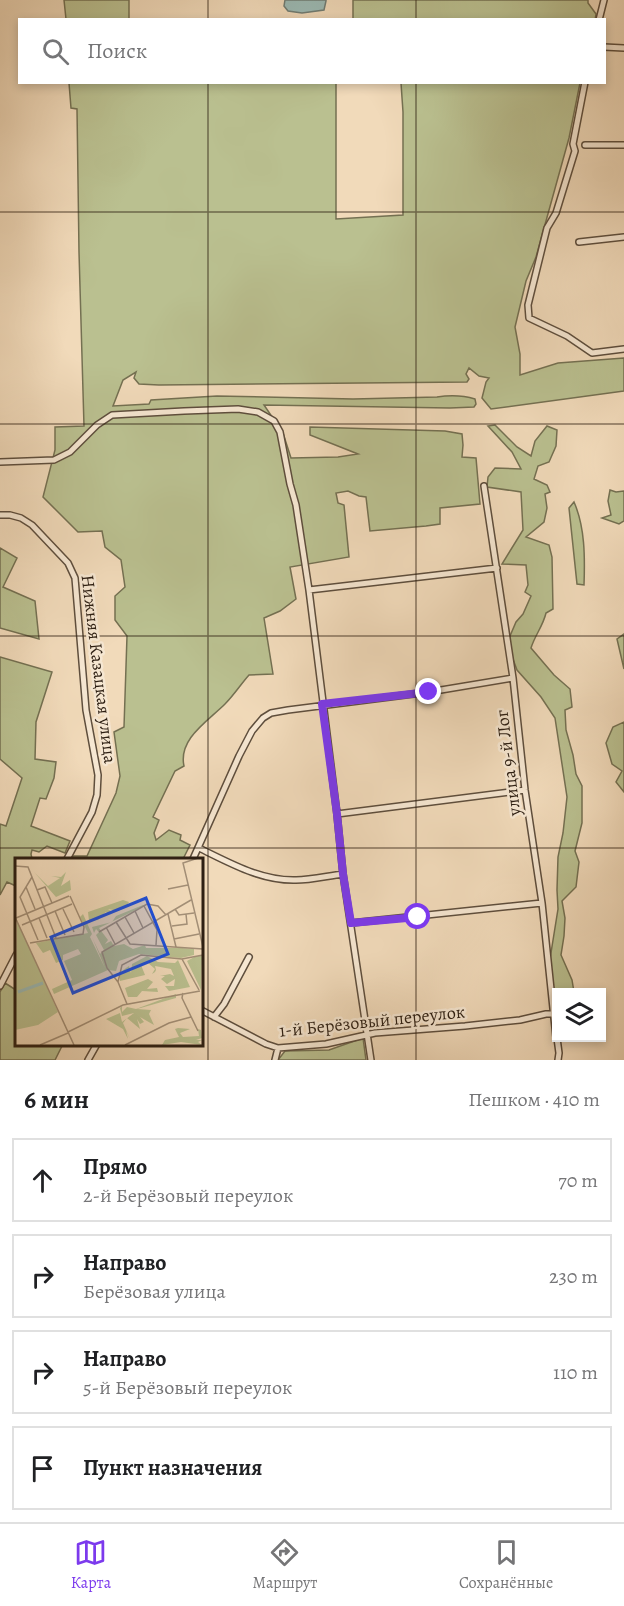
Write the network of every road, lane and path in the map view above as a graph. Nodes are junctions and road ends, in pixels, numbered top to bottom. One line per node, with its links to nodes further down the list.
1 (604, 0): 2 (street)
2 (600, 18)
3 (606, 47): 4 (street)
4 (624, 48)
5 (585, 84): 10 (street)
6 (585, 145): 7 (street)
7 (624, 145)
8 (624, 237): 9 (street)
9 (579, 242)
10 (624, 349)
11 (0, 462): 15 (street)
12 (484, 486): 14 (street, улица 9-й Лог)
13 (0, 514): 21 (street, Нижняя Казацкая улица)
14 (497, 568): 15 (street); 16 (street, улица 9-й Лог)
15 (309, 590): 17 (street)
16 (513, 678): 17 (street); 18 (street, улица 9-й Лог)
17 (322, 704): 19 (street); 20 (street)
18 (525, 790): 19 (street); 24 (street, улица 9-й Лог)
19 (337, 814): 23 (street)
20 (199, 848): 22 (street); 23 (street)
21 (68, 858)
22 (194, 858)
23 (343, 874): 25 (street)
24 (542, 903): 25 (street); 29 (street, улица 9-й Лог)
25 (351, 923): 33 (street)
26 (15, 957): 28 (street)
27 (249, 957): 32 (street)
28 (0, 986)
29 (552, 1004)
30 (202, 1011): 32 (street, 1-й Берёзовый переулок)
31 (552, 1014): 33 (street, 1-й Берёзовый переулок)
32 (214, 1017): 36 (street, 1-й Берёзовый переулок)
33 (368, 1035): 36 (street, 1-й Берёзовый переулок); 39 (street)
34 (557, 1042): 40 (street, улица 9-й Лог)
35 (96, 1045): 37 (street)
36 (278, 1048): 38 (street)
37 (89, 1060)
38 (275, 1060)
39 (371, 1060)
40 (558, 1060)

